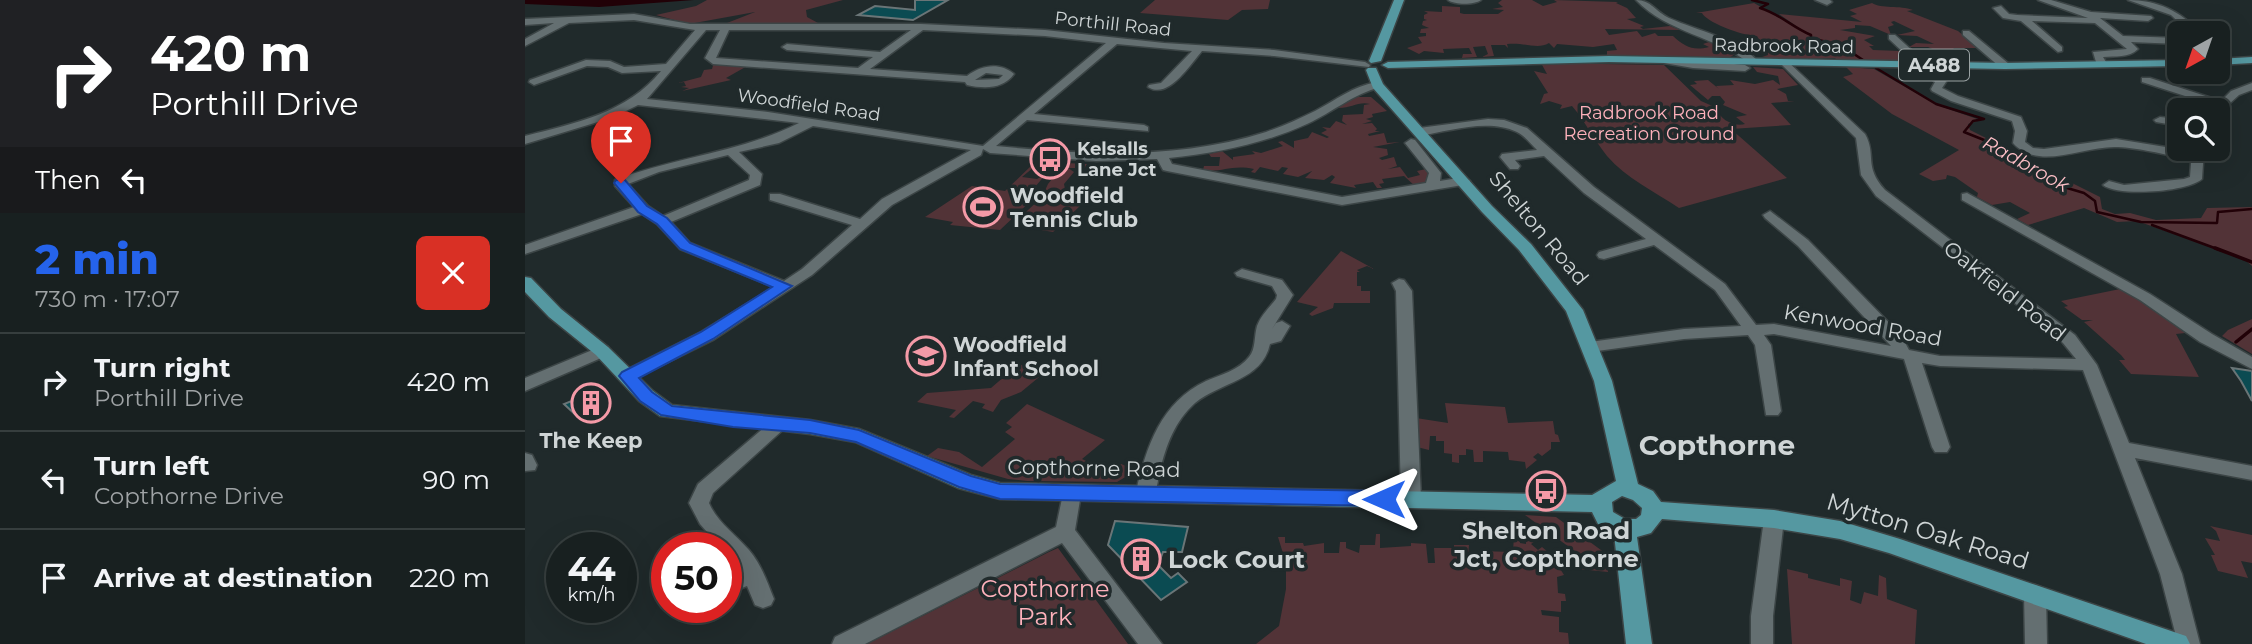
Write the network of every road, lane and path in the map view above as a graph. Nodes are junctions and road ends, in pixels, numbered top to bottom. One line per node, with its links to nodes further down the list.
1 (1399, 0): 32 (main road)
2 (1452, 0): 6 (street)
3 (1640, 0): 33 (street)
4 (2042, 0): 9 (street)
5 (2132, 0): 12 (street)
6 (1476, 3)
7 (1998, 8): 11 (street)
8 (568, 18): 13 (street, Porthill Road); 14 (street, Porthill Road); 22 (street)
9 (2094, 18): 10 (street); 11 (street); 19 (street)
10 (2148, 18)
11 (2024, 19): 25 (street)
12 (2182, 21)
13 (525, 22)
14 (703, 27): 15 (street, Porthill Road); 36 (street)
15 (726, 27): 16 (street, Porthill Road); 37 (street)
16 (922, 27): 20 (street, Porthill Road); 26 (street)
17 (1971, 34): 35 (street)
18 (1892, 37): 34 (street)
19 (2122, 39): 21 (street); 28 (street)
20 (1114, 41): 24 (street, Porthill Road); 48 (street)
21 (2167, 41)
22 (525, 43)
23 (787, 47): 26 (street)
24 (1199, 49): 32 (street, Porthill Road); 43 (street)
25 (2057, 49)
26 (883, 54): 37 (street)
27 (2252, 61): 29 (main road)
28 (2101, 62): 31 (main road, Radbrook Road / A488); 35 (main road, Radbrook Road / A488)
29 (2230, 62)
30 (1786, 63): 33 (main road, Radbrook Road / A488); 34 (main road, Radbrook Road / A488); 87 (street, Oakfield Road)
31 (2167, 63)
32 (1370, 65): 33 (main road, Radbrook Road / A488); 41 (main road, Shelton Road)
33 (1749, 65)
34 (1920, 65): 35 (main road, Radbrook Road / A488); 58 (street)
35 (2005, 66)
36 (667, 67): 40 (street); 46 (street)
37 (860, 71): 38 (street)
38 (969, 79)
39 (2146, 80): 44 (street)
40 (534, 82)
41 (1377, 85): 53 (main road, Shelton Road); 61 (street, Woodfield Road)
42 (2252, 86): 45 (street)
43 (1163, 87)
44 (2194, 98)
45 (2230, 98)
46 (635, 101): 47 (street); 51 (street, Woodfield Road)
47 (612, 112): 54 (street); 55 (street)
48 (1024, 116): 52 (street); 56 (street)
49 (2160, 120): 50 (street)
50 (2167, 121)
51 (811, 122): 56 (street, Woodfield Road); 57 (street)
52 (1144, 129)
53 (1415, 137): 59 (street); 64 (main road, Shelton Road); 66 (street)
54 (525, 139)
55 (598, 147)
56 (983, 149): 61 (street, Woodfield Road); 72 (street)
57 (731, 151): 69 (street); 71 (street)
58 (2167, 151)
59 (1547, 152): 60 (street); 73 (street)
60 (1506, 158)
61 (1163, 161): 63 (street); 66 (street)
62 (2197, 161): 65 (street)
63 (1142, 164)
64 (1465, 181): 66 (street); 83 (main road, Shelton Road)
65 (2109, 185)
66 (1432, 187)
67 (775, 197): 72 (street)
68 (1967, 197): 86 (street)
69 (643, 209): 71 (street); 74 (street)
70 (1770, 215): 85 (street)
71 (662, 221): 79 (street)
72 (860, 223): 79 (street)
73 (1657, 240): 75 (street); 81 (street)
74 (525, 250)
75 (1604, 255)
76 (1243, 273): 82 (street)
77 (525, 282): 84 (main road, Copthorne Road)
78 (1399, 284): 98 (street)
79 (784, 286): 88 (street)
80 (1282, 326): 82 (street)
81 (1753, 329): 83 (street, Kenwood Road); 85 (street, Kenwood Road); 90 (street)
82 (1263, 341): 96 (street)
83 (1590, 347): 95 (main road, Shelton Road)
84 (602, 351): 88 (main road, Copthorne Road); 89 (street)
85 (1907, 355): 87 (street, Kenwood Road); 92 (street)
86 (2252, 364)
87 (2089, 365): 93 (street, Oakfield Road)
88 (628, 376): 91 (main road, Copthorne Road)
89 (525, 385)
90 (1772, 411)
91 (779, 424): 97 (main road, Copthorne Road); 104 (street)
92 (1941, 446)
93 (2123, 449): 94 (street); 114 (street, Oakfield Road)
94 (2252, 472)
95 (1628, 488): 99 (main road); 100 (main road)
96 (1146, 492): 97 (main road, Copthorne Road); 98 (main road, Copthorne Road)
97 (1071, 494): 103 (street)
98 (1412, 499): 99 (main road, Copthorne Road)
99 (1600, 504): 102 (main road)
100 (1654, 510): 101 (main road, Mytton Oak Road); 102 (main road)
101 (1774, 519): 106 (main road, Mytton Oak Road); 111 (street)
102 (1625, 528): 110 (main road)
103 (1065, 532): 108 (street); 109 (street)
104 (753, 573): 105 (street); 107 (street)
105 (742, 579)
106 (2035, 594): 112 (street); 113 (main road, Mytton Oak Road)
107 (763, 599)
108 (843, 644)
109 (1151, 644)
110 (1639, 644)
111 (1762, 644)
112 (2036, 644)
113 (2177, 644)
114 (2189, 644)

